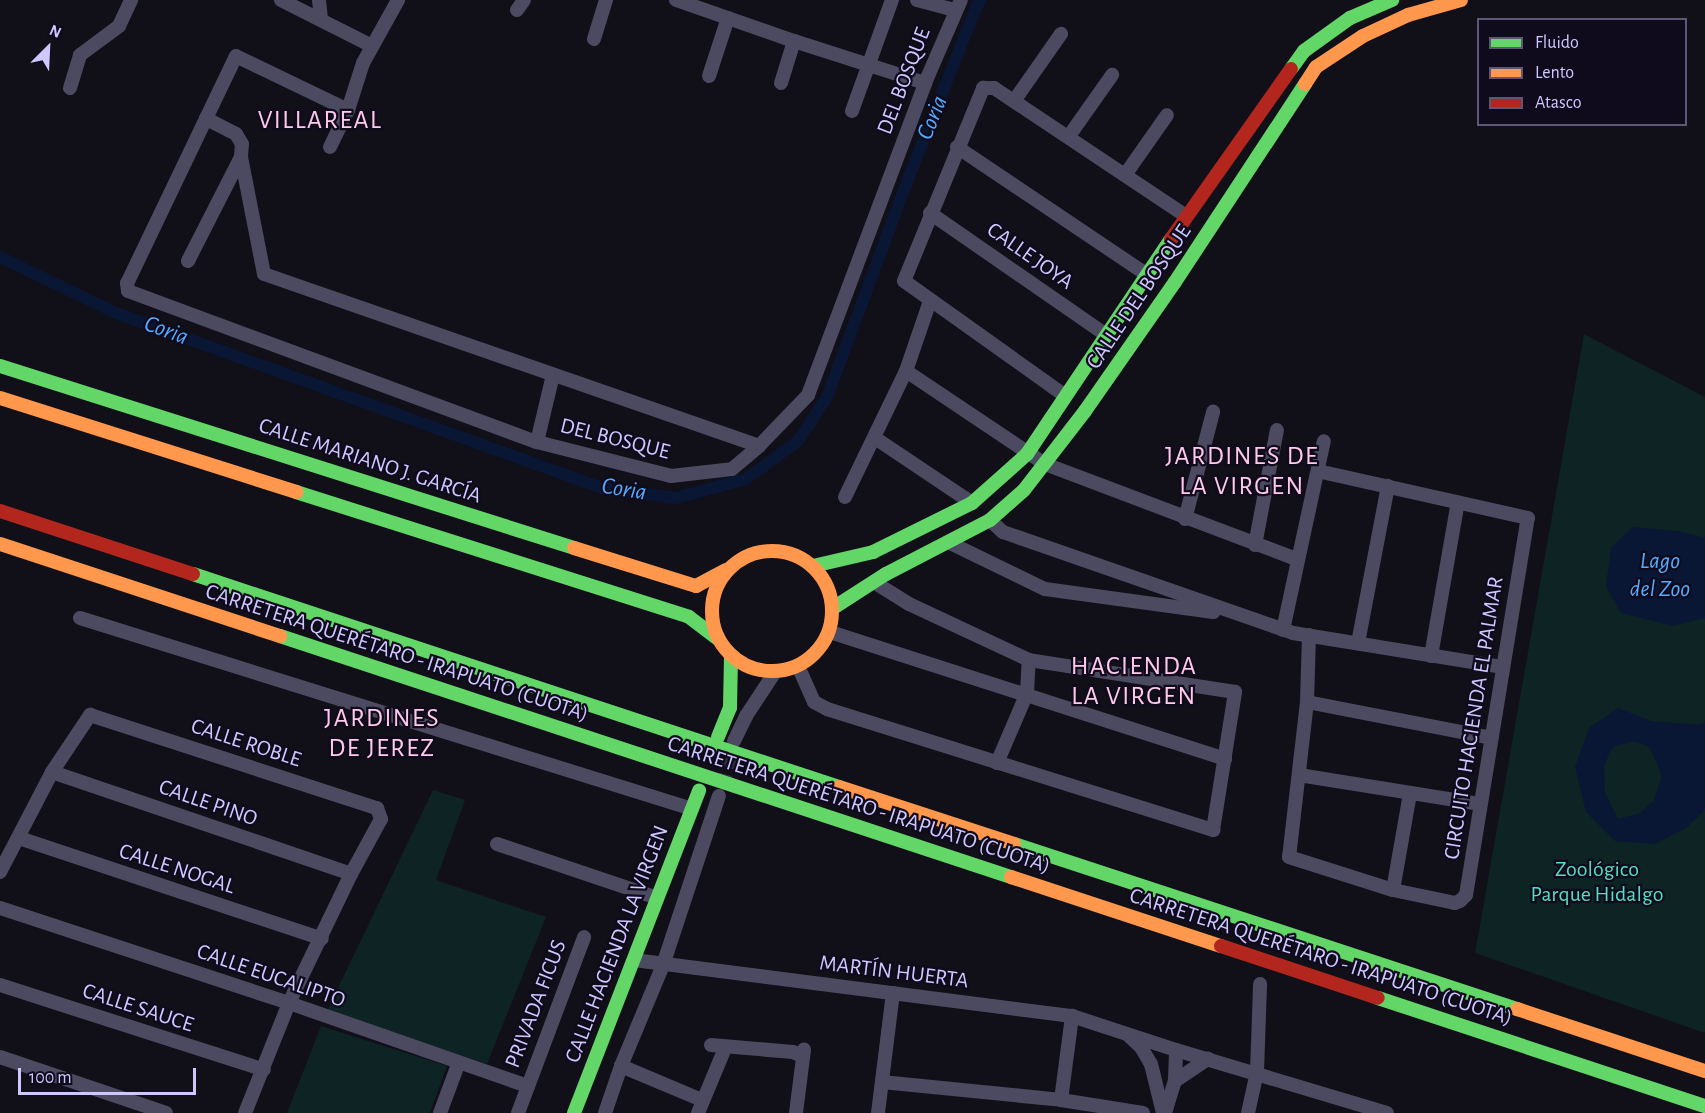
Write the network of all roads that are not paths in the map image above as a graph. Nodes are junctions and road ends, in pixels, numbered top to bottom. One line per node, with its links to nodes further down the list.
1 (131, 0): 23 (street)
2 (281, 0): 13 (street)
3 (320, 0): 13 (street)
4 (398, 0): 17 (street)
5 (606, 0): 15 (street)
6 (676, 0): 12 (street)
7 (892, 0): 18 (street)
8 (917, 0): 11 (street)
9 (1392, 0): 35 (main road, CALLE DEL BOSQUE)
10 (1461, 0): 52 (main road, CALLE DEL BOSQUE)
11 (958, 5): 22 (street, DEL BOSQUE)
12 (728, 18): 16 (street); 20 (street)
13 (321, 19): 17 (street)
14 (1061, 34): 24 (street)
15 (594, 39)
16 (794, 41): 18 (street); 21 (street)
17 (372, 46): 25 (street)
18 (867, 66): 22 (street); 26 (street)
19 (1112, 75): 29 (street)
20 (709, 76)
21 (781, 82)
22 (925, 83): 50 (street, DEL BOSQUE)
23 (70, 88)
24 (1014, 101): 29 (street); 31 (street)
25 (348, 110): 28 (street); 30 (street)
26 (852, 111)
27 (1167, 115): 33 (street)
28 (206, 119): 32 (street); 49 (street, DEL BOSQUE)
29 (1070, 136): 33 (street)
30 (330, 147)
31 (957, 147): 34 (street); 37 (street)
32 (240, 157): 36 (street); 42 (street)
33 (1125, 175): 35 (street)
34 (930, 213): 38 (street); 39 (street, CALLE JOYA)
35 (1186, 216): 37 (main road, CALLE DEL BOSQUE)
36 (188, 261)
37 (1146, 274): 39 (main road, CALLE DEL BOSQUE)
38 (930, 302): 41 (street); 43 (street)
39 (1105, 334): 43 (main road, CALLE DEL BOSQUE)
40 (0, 366): 66 (main road, CALLE MARIANO J. GARCÍA)
41 (906, 371): 47 (street); 51 (street)
42 (553, 375): 49 (street); 50 (street)
43 (1064, 395): 51 (main road, CALLE DEL BOSQUE)
44 (0, 398): 74 (main road)
45 (1213, 412): 59 (street)
46 (1277, 430): 63 (street)
47 (876, 438): 55 (street); 57 (street)
48 (1324, 441): 53 (street)
49 (537, 442): 50 (street, DEL BOSQUE)
50 (759, 446)
51 (1027, 454): 52 (street); 57 (main road, CALLE DEL BOSQUE)
52 (1045, 464): 59 (street); 60 (main road, CALLE DEL BOSQUE)
53 (1318, 471): 54 (street, CIRCUITO HACIENDA EL PALMAR); 64 (street)
54 (1388, 486): 56 (street, CIRCUITO HACIENDA EL PALMAR); 75 (street)
55 (844, 497)
56 (1458, 502): 76 (street); 80 (street, CIRCUITO HACIENDA EL PALMAR)
57 (972, 503): 65 (main road, CALLE DEL BOSQUE)
58 (0, 511): 119 (main road, CARRETERA QUERÉTARO - IRAPUATO (CUOTA))
59 (1185, 519): 63 (street)
60 (990, 520): 61 (main road, CALLE DEL BOSQUE); 69 (street)
61 (948, 542): 67 (main road, CALLE DEL BOSQUE); 69 (street)
62 (0, 544): 125 (main road, CARRETERA QUERÉTARO - IRAPUATO (CUOTA))
63 (1255, 545): 64 (street)
64 (1297, 559): 71 (street)
65 (813, 566): 66 (main road); 68 (main road)
66 (726, 570): 74 (main road)
67 (875, 583): 68 (main road, CALLE DEL BOSQUE); 78 (street)
68 (833, 608): 72 (main road)
69 (1245, 616): 71 (street)
70 (80, 618): 95 (street)
71 (1284, 630): 73 (street)
72 (830, 632): 79 (main road); 82 (street)
73 (1310, 635): 75 (street); 83 (street, CIRCUITO HACIENDA EL PALMAR)
74 (717, 638): 77 (main road)
75 (1358, 643): 76 (street)
76 (1431, 656): 80 (street)
77 (731, 657): 81 (main road); 84 (main road)
78 (1029, 660): 82 (street); 87 (street)
79 (798, 666): 81 (main road); 88 (street)
80 (1503, 668): 85 (street, CIRCUITO HACIENDA EL PALMAR)
81 (775, 672): 86 (street)
82 (1027, 693): 87 (street); 88 (street)
83 (1307, 702): 85 (street); 90 (street, CIRCUITO HACIENDA EL PALMAR)
84 (718, 737)
85 (1492, 738): 94 (street, CIRCUITO HACIENDA EL PALMAR)
86 (734, 741)
87 (1225, 759): 88 (street)
88 (997, 763)
89 (52, 772): 96 (street); 99 (street, CALLE PINO); 99 (street, CALLE ROBLE)
90 (1299, 774): 92 (street); 100 (street, CIRCUITO HACIENDA EL PALMAR)
91 (699, 790): 95 (main road, CALLE HACIENDA LA VIRGEN)
92 (1410, 794): 94 (street); 100 (street)
93 (720, 796): 106 (street)
94 (1481, 804): 100 (street, CIRCUITO HACIENDA EL PALMAR)
95 (692, 809): 101 (main road, CALLE HACIENDA LA VIRGEN)
96 (19, 838): 98 (street); 104 (street, CALLE NOGAL)
97 (497, 844): 101 (street)
98 (0, 872)
99 (351, 874): 104 (street)
100 (1393, 890)
101 (657, 898): 105 (main road, CALLE HACIENDA LA VIRGEN)
102 (0, 908): 110 (street, CALLE EUCALIPTO)
103 (584, 937): 123 (street, PRIVADA FICUS)
104 (322, 939): 110 (street)
105 (634, 960): 106 (street, MARTÍN HUERTA); 131 (main road, CALLE HACIENDA LA VIRGEN)
106 (663, 965): 109 (street, MARTÍN HUERTA); 118 (street)
107 (1260, 984): 120 (street)
108 (0, 985): 117 (street, CALLE SAUCE)
109 (893, 993): 111 (street, MARTÍN HUERTA); 121 (street)
110 (289, 1004): 116 (street, CALLE EUCALIPTO); 117 (street)
111 (1072, 1016): 112 (street, MARTÍN HUERTA); 124 (street)
112 (1122, 1031): 113 (street); 136 (street, MARTÍN HUERTA)
113 (1176, 1050): 115 (street); 122 (street)
114 (0, 1057): 127 (street)
115 (1208, 1059): 120 (street); 122 (street)
116 (459, 1062): 123 (street, CALLE EUCALIPTO); 129 (street)
117 (264, 1070): 128 (street)
118 (620, 1070): 126 (street); 132 (street)
119 (1705, 1071)
120 (1257, 1072): 137 (street); 138 (street)
121 (882, 1082): 124 (street); 134 (street)
122 (1175, 1082): 136 (street)
123 (528, 1086): 130 (street, PRIVADA FICUS)
124 (1061, 1100): 135 (street)
125 (1705, 1106)
126 (700, 1107): 133 (street)
127 (166, 1113)
128 (245, 1113)
129 (440, 1113)
130 (518, 1113)
131 (574, 1113)
132 (605, 1113)
133 (796, 1113)
134 (878, 1113)
135 (1143, 1113)
136 (1164, 1113)
137 (1248, 1113)
138 (1387, 1113)

